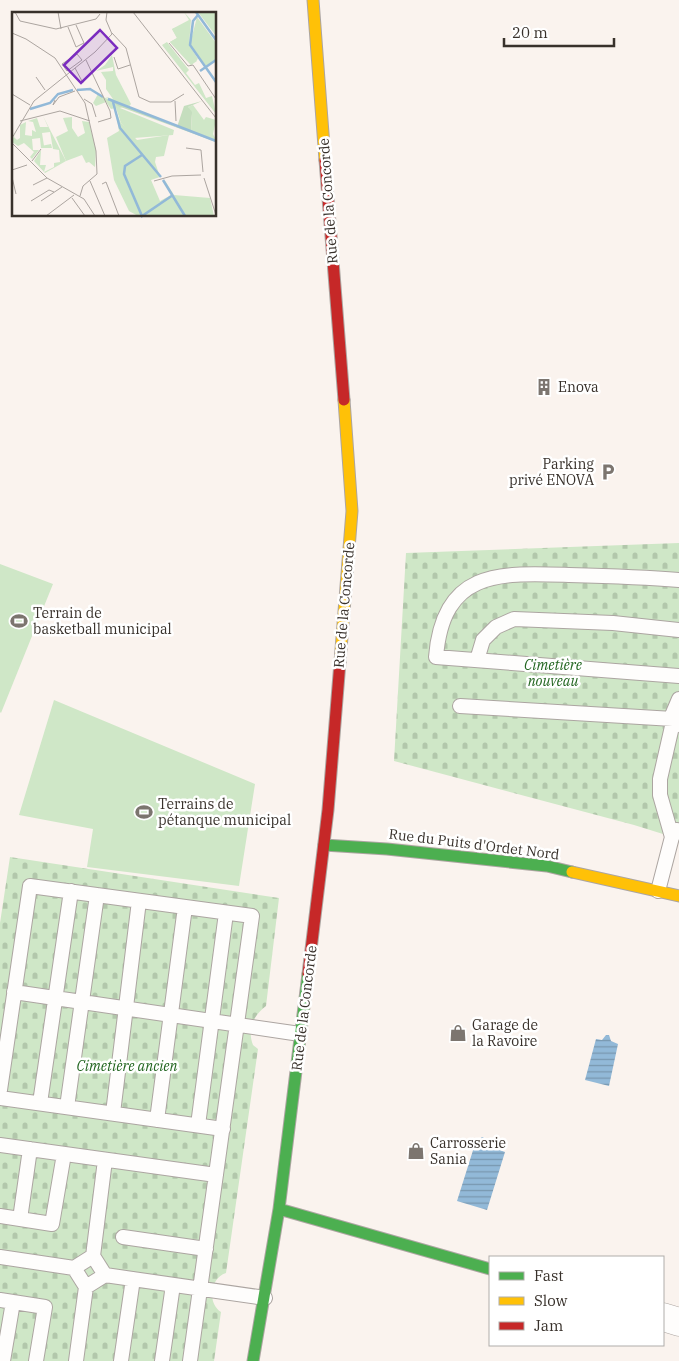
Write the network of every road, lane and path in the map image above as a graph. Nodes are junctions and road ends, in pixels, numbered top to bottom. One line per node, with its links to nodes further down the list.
1 (313, 0): 10 (street, Rue de la Concorde)
2 (679, 580): 4 (lane)
3 (679, 630): 4 (lane)
4 (477, 660): 5 (lane)
5 (679, 676)
6 (679, 699): 8 (lane)
7 (460, 706): 8 (lane)
8 (675, 725): 9 (lane)
9 (675, 832): 12 (lane)
10 (324, 845): 12 (street, Rue du Puits d'Ordet Nord); 25 (street, Rue de la Concorde)
11 (70, 891): 13 (lane); 18 (lane); 19 (lane)
12 (658, 891): 14 (street, Rue du Puits d'Ordet Nord)
13 (97, 895): 15 (lane); 20 (lane)
14 (679, 896)
15 (139, 901): 16 (lane); 21 (lane)
16 (185, 907): 17 (lane); 22 (lane)
17 (226, 912): 23 (lane); 24 (lane)
18 (14, 992): 19 (lane); 26 (lane)
19 (55, 998): 20 (lane); 28 (lane)
20 (82, 1002): 21 (lane); 29 (lane)
21 (126, 1008): 22 (lane); 30 (lane)
22 (171, 1014): 23 (lane); 31 (lane)
23 (212, 1020): 24 (lane); 32 (lane)
24 (238, 1024): 25 (lane); 33 (lane)
25 (300, 1034): 39 (street, Rue de la Concorde)
26 (0, 1090)
27 (0, 1098): 28 (lane)
28 (40, 1103): 29 (lane)
29 (67, 1107): 30 (lane)
30 (113, 1114): 31 (lane)
31 (157, 1120): 32 (lane)
32 (198, 1125): 33 (lane)
33 (223, 1129): 38 (lane)
34 (0, 1145): 35 (lane)
35 (30, 1149): 36 (lane); 41 (lane)
36 (64, 1154): 37 (lane); 41 (lane)
37 (106, 1160): 38 (lane); 44 (lane)
38 (216, 1175): 43 (lane)
39 (279, 1209): 47 (street); 53 (street, Rue de la Concorde)
40 (0, 1216): 41 (lane)
41 (20, 1219)
42 (123, 1236): 43 (lane)
43 (206, 1249): 52 (lane)
44 (92, 1256): 46 (lane); 48 (lane)
45 (0, 1257): 46 (lane)
46 (74, 1268): 51 (lane)
47 (489, 1269)
48 (105, 1275): 49 (lane); 51 (lane)
49 (133, 1279): 50 (lane); 60 (lane)
50 (173, 1285): 52 (lane); 61 (lane)
51 (86, 1287): 59 (lane)
52 (200, 1289): 53 (lane); 62 (lane)
53 (265, 1298): 63 (street, Rue de la Concorde)
54 (6, 1300): 57 (lane); 58 (lane)
55 (664, 1317): 56 (street)
56 (679, 1322)
57 (3, 1361)
58 (36, 1361)
59 (76, 1361)
60 (121, 1361)
61 (162, 1361)
62 (190, 1361)
63 (253, 1361)

